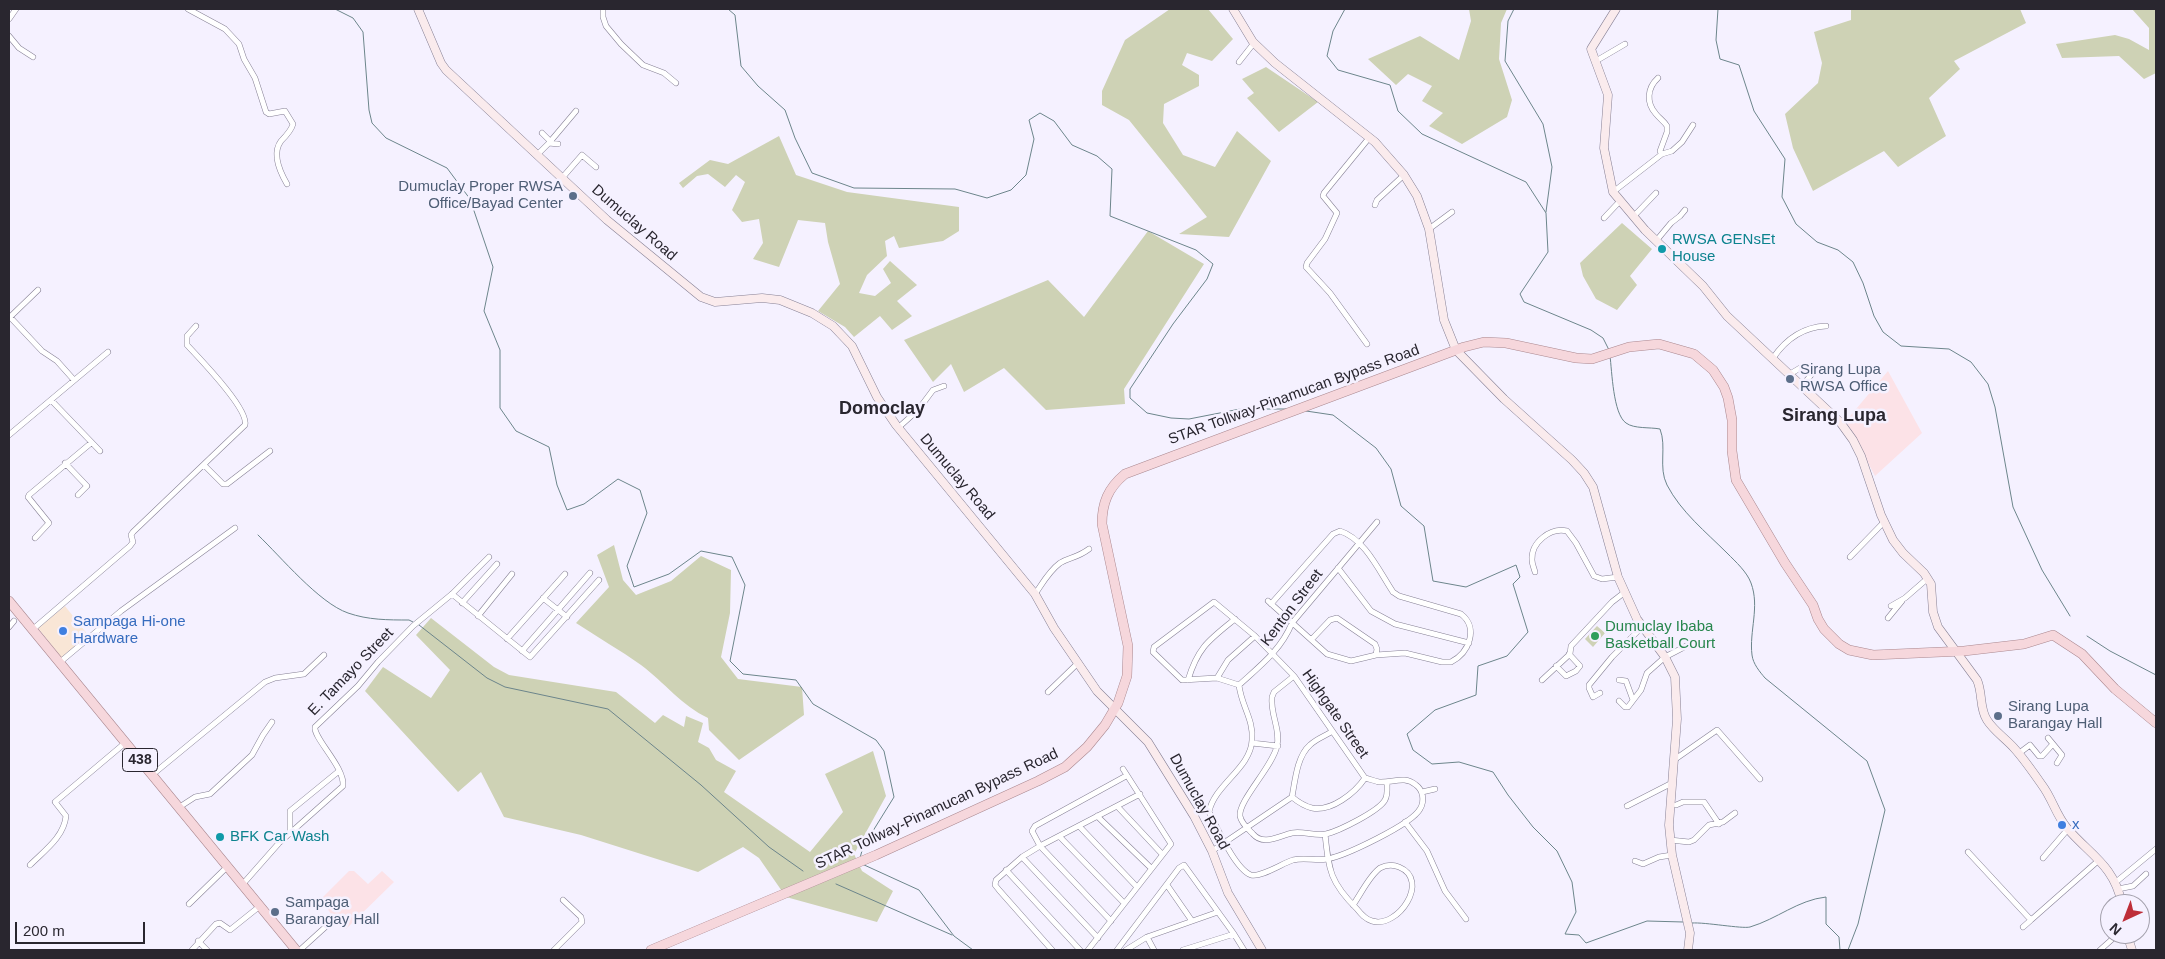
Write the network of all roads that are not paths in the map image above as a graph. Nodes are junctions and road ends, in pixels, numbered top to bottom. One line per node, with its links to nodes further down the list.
1 (16, 9): 7 (street)
2 (188, 9): 27 (street)
3 (418, 9): 23 (street, Dumuclay Road)
4 (603, 9): 15 (street)
5 (1233, 9): 9 (street)
6 (1616, 9): 12 (street)
7 (9, 19)
8 (9, 36): 11 (street)
9 (1254, 43): 13 (street); 19 (street)
10 (1625, 44): 12 (street)
11 (33, 57)
12 (1596, 61): 28 (street)
13 (1239, 62)
14 (1658, 78): 22 (street)
15 (676, 83)
16 (576, 111): 20 (street)
17 (1693, 125): 22 (street)
18 (542, 133): 20 (street)
19 (1369, 138): 25 (street); 42 (street)
20 (549, 142): 21 (street); 23 (street)
21 (558, 144)
22 (1662, 154): 28 (street)
23 (537, 155): 26 (street, Dumuclay Road)
24 (596, 167): 26 (street)
25 (1404, 175): 31 (street); 36 (street)
26 (562, 178): 51 (street, Dumuclay Road)
27 (287, 184)
28 (1613, 192): 30 (street)
29 (1656, 193): 34 (street)
30 (1620, 201): 34 (street); 35 (street)
31 (1375, 205)
32 (1685, 210): 37 (street)
33 (1452, 212): 36 (street)
34 (1633, 217): 37 (street)
35 (1604, 218)
36 (1429, 229): 43 (street)
37 (1656, 241): 45 (street)
38 (38, 290): 39 (street)
39 (10, 314): 47 (street)
40 (196, 326): 57 (street)
41 (1826, 326): 45 (street)
42 (1367, 344)
43 (1456, 350): 73 (street); 100 (main road, STAR Tollway-Pinamucan Bypass Road); 119 (main road, STAR Tollway-Pinamucan Bypass Road)
44 (108, 352): 47 (street)
45 (1773, 358): 46 (street)
46 (1790, 374): 49 (street); 49 (street)
47 (74, 380): 50 (street)
48 (944, 386): 51 (street)
49 (1802, 386): 60 (street)
50 (51, 400): 52 (street); 53 (street)
51 (899, 428): 78 (street, Dumuclay Road)
52 (9, 435)
53 (92, 443): 54 (street); 56 (street)
54 (100, 451)
55 (270, 451): 57 (street)
56 (65, 463): 58 (street); 62 (street)
57 (204, 465): 93 (street)
58 (78, 494)
59 (1377, 522): 63 (street, Kenton Street)
60 (1884, 522): 66 (street); 74 (street)
61 (235, 528): 106 (street)
62 (35, 538)
63 (1360, 543): 68 (street, Kenton Street); 90 (street); 98 (street)
64 (1089, 549): 78 (street)
65 (488, 557): 77 (street)
66 (1850, 557)
67 (497, 564): 82 (street)
68 (1338, 568): 90 (street, Kenton Street); 98 (street)
69 (1535, 572): 73 (street)
70 (590, 573): 84 (street)
71 (512, 574): 85 (street)
72 (565, 574): 79 (street)
73 (1618, 577): 76 (street)
74 (1928, 578): 81 (street); 100 (street)
75 (599, 580): 86 (street)
76 (1625, 592): 92 (street); 102 (street)
77 (452, 594): 82 (street); 132 (street, E. Tamayo Street)
78 (1035, 594): 107 (street, Dumuclay Road)
79 (543, 598): 84 (street); 95 (street)
80 (9, 601): 87 (main road, 438)
81 (1902, 601): 83 (street); 88 (street)
82 (462, 603): 85 (street)
83 (1891, 606)
84 (558, 610): 86 (street); 99 (street)
85 (478, 616): 95 (street)
86 (567, 617): 99 (street)
87 (17, 618): 91 (street); 93 (main road, 438)
88 (1888, 618)
89 (1235, 619): 94 (street, Highgate Street); 111 (street); 111 (street, Highgate Street)
90 (1292, 623): 96 (street); 101 (street, Kenton Street)
91 (9, 627)
92 (1642, 627): 105 (street); 116 (street)
93 (32, 630): 106 (main road, 438)
94 (1255, 636): 101 (street, Highgate Street); 110 (street)
95 (507, 639): 99 (street)
96 (1312, 639): 104 (street); 104 (street)
97 (1694, 642): 105 (street)
98 (1469, 643): 104 (street)
99 (522, 651)
100 (1956, 651): 121 (main road, STAR Tollway-Pinamucan Bypass Road); 128 (street)
101 (1274, 654): 109 (street, Highgate Street); 114 (street, Kenton Street)
102 (1569, 654): 108 (street); 108 (street)
103 (324, 655): 133 (street)
104 (1376, 655)
105 (1665, 657): 117 (street); 129 (street)
106 (59, 663): 124 (main road, 438)
107 (1078, 663): 115 (street); 119 (street, Dumuclay Road)
108 (1556, 666): 112 (street)
109 (1294, 676): 122 (street, Highgate Street); 127 (street)
110 (1217, 678): 111 (street); 114 (street)
111 (1188, 680)
112 (1542, 680)
113 (1619, 680): 117 (street)
114 (1239, 685): 125 (street)
115 (1048, 692)
116 (1600, 692)
117 (1633, 700): 118 (street)
118 (1619, 701)
119 (1114, 708): 161 (street, Dumuclay Road); 201 (main road, STAR Tollway-Pinamucan Bypass Road)
120 (272, 722): 146 (street)
121 (2156, 723)
122 (1331, 732): 135 (street, Highgate Street); 142 (street)
123 (2048, 738): 126 (street)
124 (126, 743): 133 (main road, 438); 170 (street)
125 (1252, 743): 127 (street); 158 (street)
126 (2053, 744): 128 (street); 130 (street)
127 (1278, 746): 152 (street)
128 (2018, 754): 153 (street)
129 (1674, 760): 136 (street); 138 (street)
130 (2057, 763)
131 (1123, 769): 134 (street)
132 (340, 771): 154 (street); 154 (street)
133 (152, 776): 146 (main road, 438)
134 (1126, 776): 141 (street); 159 (street)
135 (1364, 778): 137 (street, Highgate Street); 142 (street)
136 (1760, 779)
137 (1388, 782): 140 (street, Highgate Street); 155 (street)
138 (1672, 783): 145 (street); 157 (street)
139 (1435, 789): 140 (street)
140 (1422, 792): 149 (street)
141 (1140, 794): 144 (street); 163 (street)
142 (1292, 797): 152 (street)
143 (1676, 805): 150 (street)
144 (1117, 806): 148 (street); 163 (street)
145 (1627, 806)
146 (178, 808): 171 (main road, 438)
147 (1735, 813): 150 (street)
148 (1097, 816): 151 (street); 172 (street)
149 (1405, 822): 167 (street); 186 (street)
150 (1719, 824): 157 (street)
151 (1079, 826): 156 (street); 177 (street)
152 (1246, 827): 155 (street); 158 (street)
153 (2068, 829): 166 (street); 168 (street)
154 (290, 834): 175 (street)
155 (1325, 834): 167 (street)
156 (1060, 837): 159 (street); 181 (street)
157 (1670, 840): 164 (street)
158 (1224, 841): 161 (street); 167 (street)
159 (1040, 846): 165 (street); 189 (street)
160 (2156, 849): 178 (street)
161 (1212, 851): 210 (street, Dumuclay Road)
162 (1968, 852): 187 (street)
163 (1162, 854): 172 (street)
164 (1672, 855): 169 (street); 211 (street)
165 (1022, 857): 173 (street); 194 (street)
166 (2044, 858)
167 (1328, 859): 183 (street)
168 (2100, 860): 178 (street); 187 (street)
169 (1635, 861)
170 (30, 865)
171 (227, 867): 175 (main road, 438); 182 (street)
172 (1150, 868): 177 (street)
173 (1006, 870): 202 (street); 203 (street)
174 (2146, 874): 178 (street)
175 (242, 885): 184 (main road, 438)
176 (1167, 885): 185 (street); 190 (street); 205 (street)
177 (1136, 886): 181 (street)
178 (2117, 886): 179 (street)
179 (2119, 894)
180 (563, 900): 200 (street)
181 (1124, 903): 189 (street)
182 (189, 904)
183 (1353, 905): 183 (street)
184 (260, 906): 195 (street); 198 (main road, 438)
185 (1218, 912): 190 (street); 192 (street)
186 (1466, 919)
187 (2031, 920): 191 (street)
188 (332, 921): 199 (street)
189 (1111, 921): 194 (street)
190 (1192, 921): 193 (street)
191 (2024, 927)
192 (1234, 934): 208 (street); 209 (street)
193 (1147, 937): 206 (street); 207 (street)
194 (1098, 938): 204 (street)
195 (198, 941): 196 (street); 197 (street)
196 (192, 950)
197 (207, 950)
198 (296, 950)
199 (300, 950)
200 (554, 950)
201 (651, 950)
202 (1052, 950)
203 (1080, 950)
204 (1088, 950)
205 (1117, 950)
206 (1126, 950)
207 (1154, 950)
208 (1183, 950)
209 (1244, 950)
210 (1262, 950)
211 (1688, 950)

